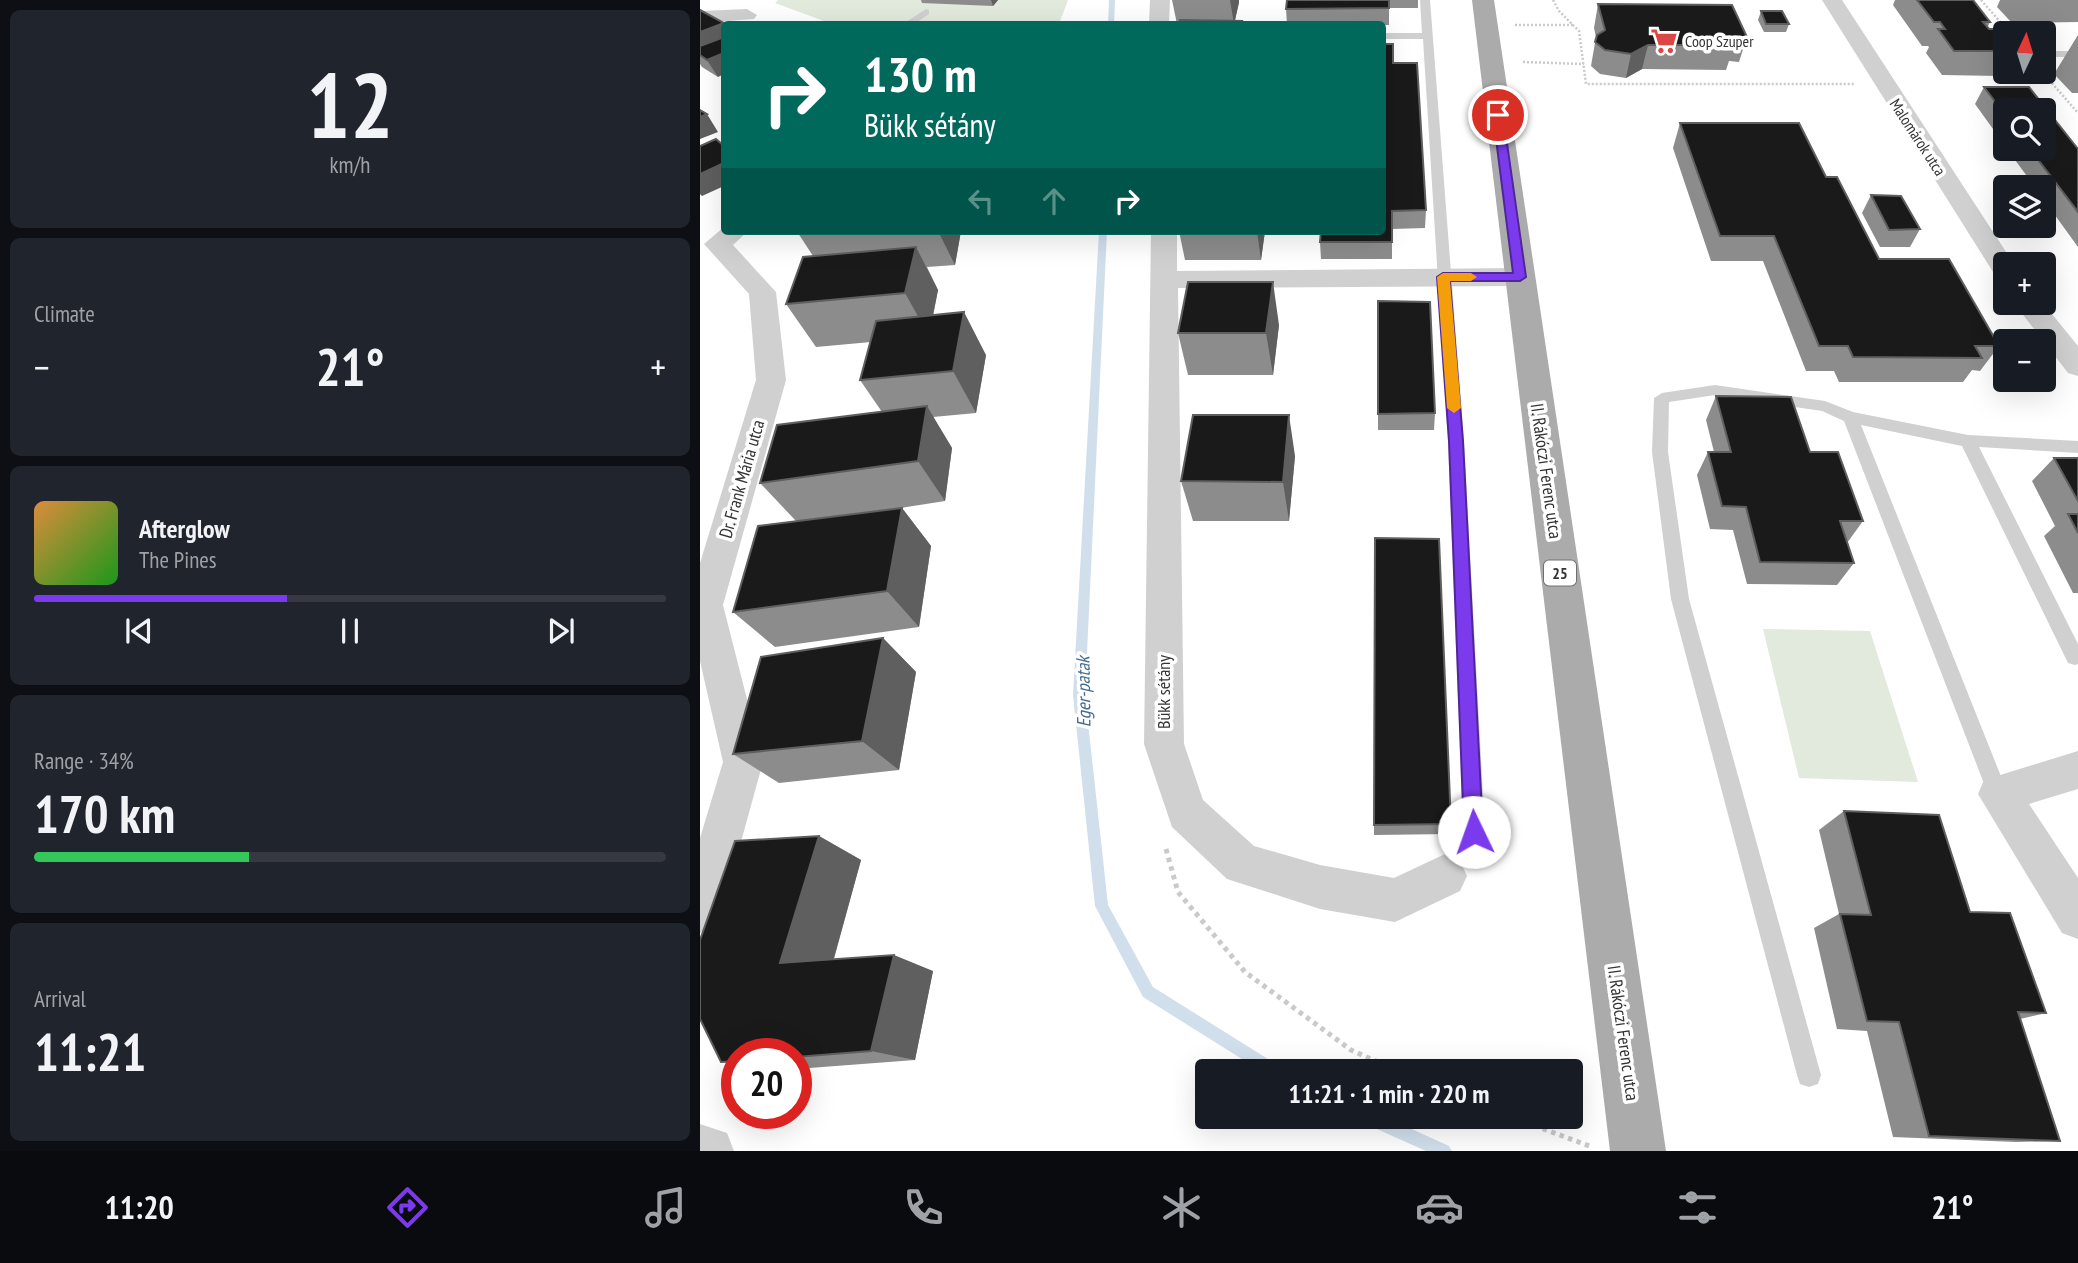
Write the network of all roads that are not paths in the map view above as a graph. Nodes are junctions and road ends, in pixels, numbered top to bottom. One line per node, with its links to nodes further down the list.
1 (763, 0): 7 (street)
2 (1160, 0): 9 (street)
3 (1425, 0): 12 (lane)
4 (1832, 0): 17 (street, Malomárok utca)
5 (926, 12): 8 (lane)
6 (700, 17): 7 (street)
7 (755, 20)
8 (912, 21)
9 (1159, 21)
10 (1486, 28): 19 (main road, II. Rákóczi Ferenc utca / 25)
11 (1386, 36): 12 (lane)
12 (1427, 36): 18 (lane)
13 (2056, 54): 14 (lane)
14 (2078, 54)
15 (717, 235): 30 (street, Dr. Frank Mária utca)
16 (1164, 235): 20 (street, Bükk sétány)
17 (1993, 252)
18 (1443, 277): 19 (street); 20 (street); 29 (lane)
19 (1520, 277): 34 (main road, II. Rákóczi Ferenc utca / 25)
20 (1165, 280): 29 (street, Bükk sétány)
21 (2038, 315): 22 (street)
22 (2078, 366)
23 (1850, 417): 24 (lane); 28 (lane); 32 (lane)
24 (1968, 441): 25 (lane); 26 (lane)
25 (2078, 447)
26 (2075, 657)
27 (2078, 770): 28 (street)
28 (1998, 794): 31 (street)
29 (1445, 876)
30 (700, 911)
31 (2078, 917)
32 (1809, 1075)
33 (700, 1149): 35 (street)
34 (1626, 1150)
35 (709, 1151)

